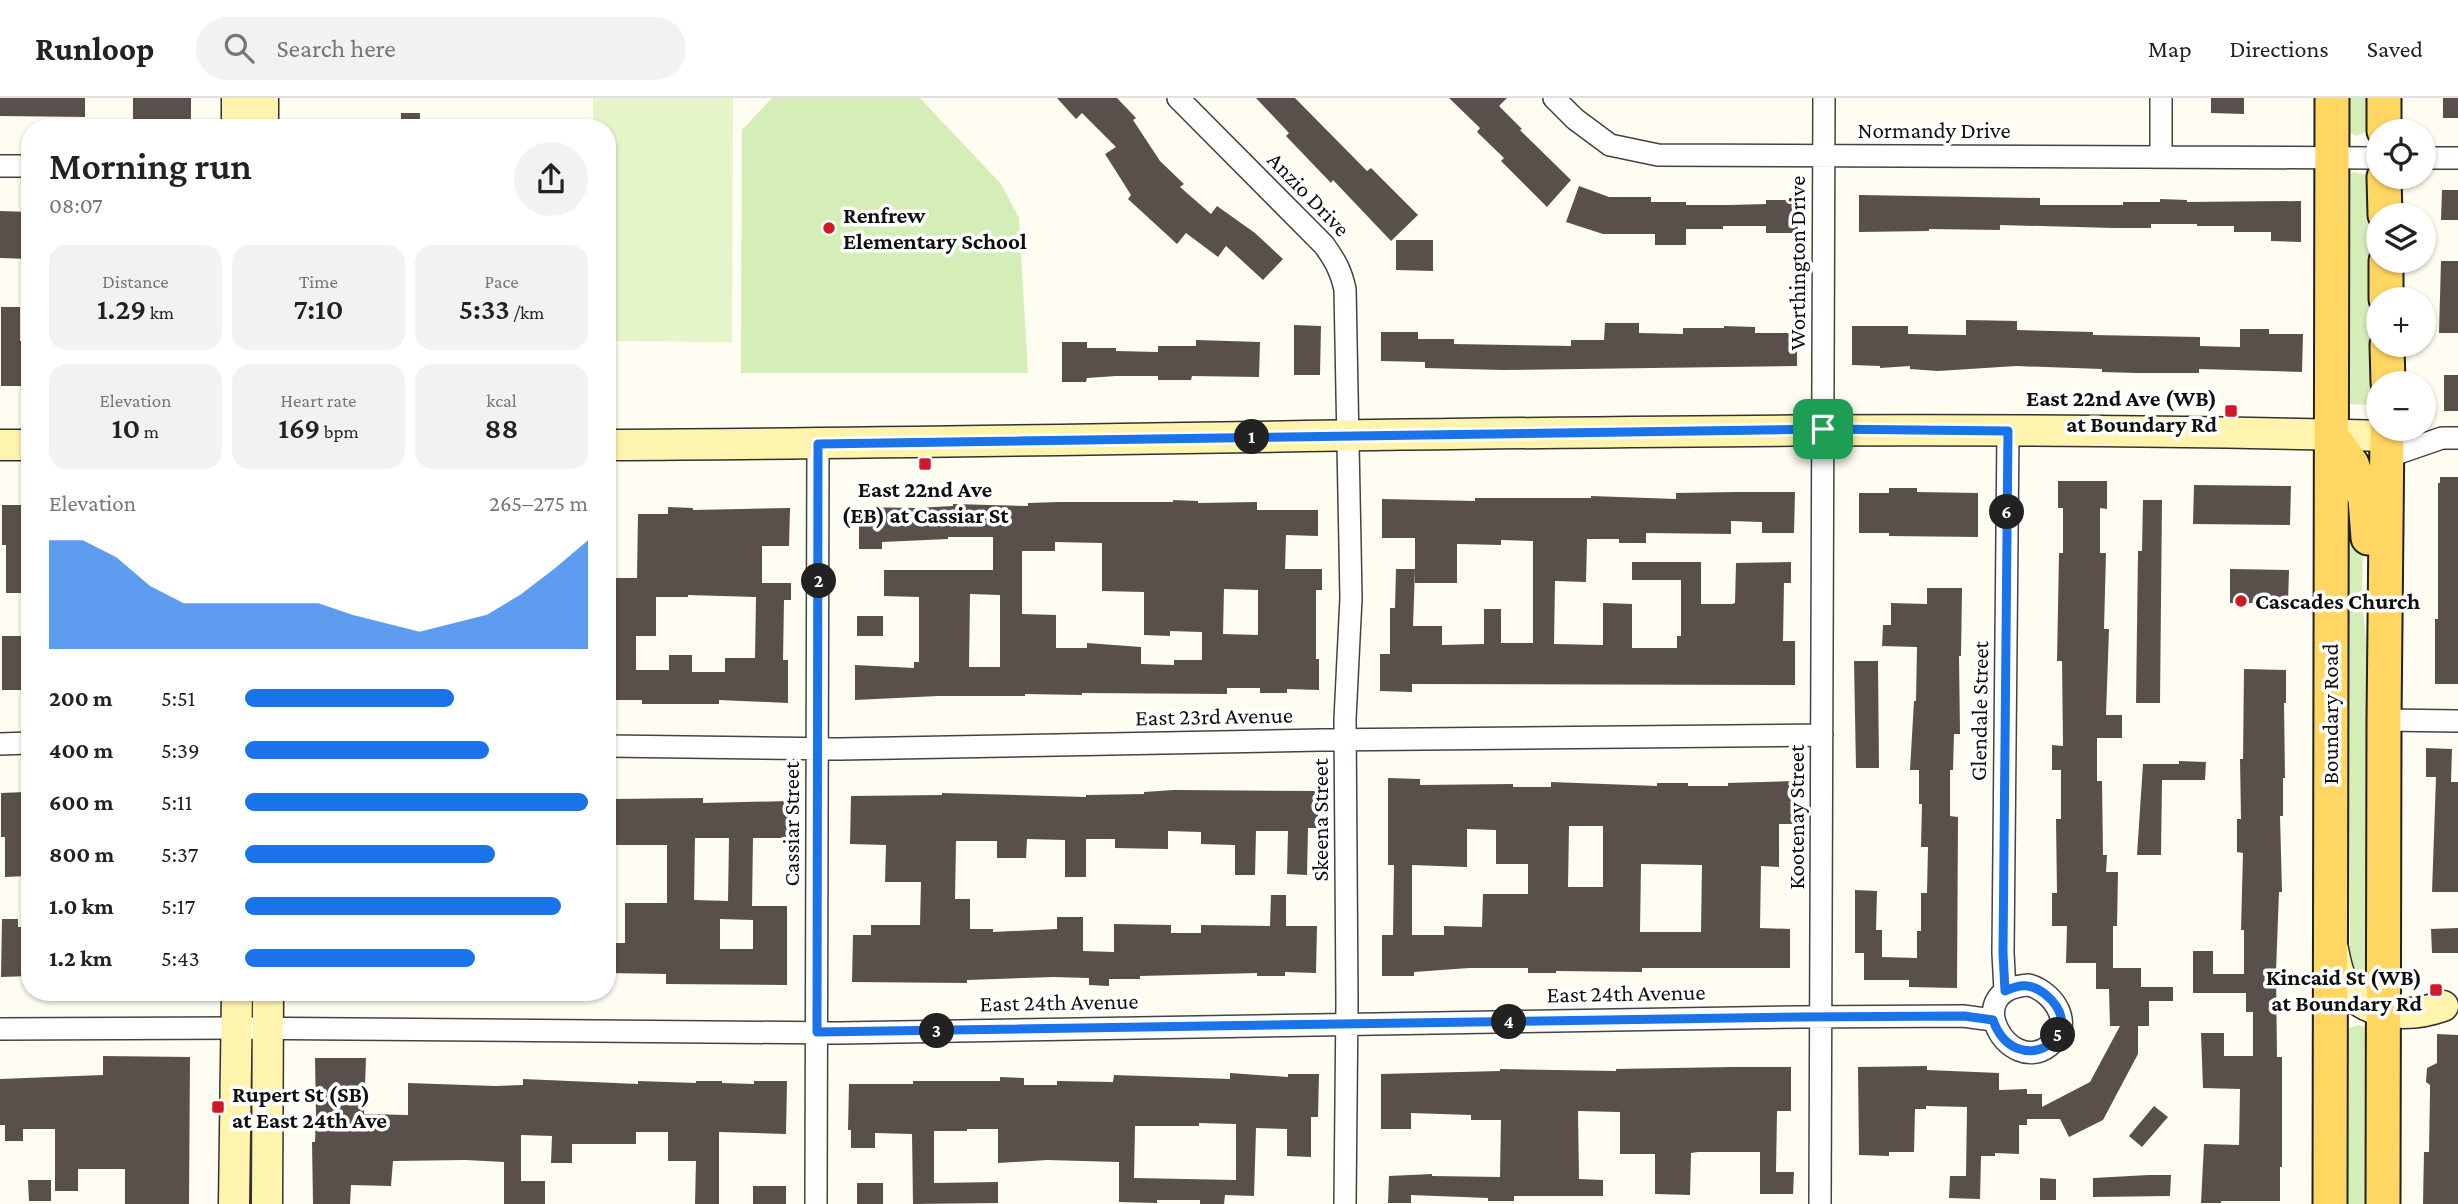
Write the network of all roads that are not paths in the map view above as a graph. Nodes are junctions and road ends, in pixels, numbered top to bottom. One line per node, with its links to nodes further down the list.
1 (237, 98): 9 (street)
2 (263, 98): 10 (street)
3 (1178, 98): 22 (street, Anzio Drive)
4 (1554, 98): 12 (street, Normandy Drive)
5 (1824, 98): 12 (street, Worthington Drive)
6 (2161, 98): 13 (street)
7 (2332, 98): 14 (main road, Boundary Road)
8 (2384, 98): 11 (main road)
9 (237, 119)
10 (263, 119)
11 (2384, 119)
12 (1824, 156): 13 (street, Normandy Drive); 20 (street, Worthington Drive)
13 (2161, 157): 14 (street, Normandy Drive)
14 (2332, 158): 15 (street, Normandy Drive); 23 (main road, Boundary Road)
15 (2366, 158)
16 (2436, 158): 17 (street)
17 (2458, 158)
18 (0, 166): 19 (street)
19 (21, 166)
20 (1823, 429): 21 (street); 22 (street); 33 (street, Kootenay Street)
21 (2008, 431): 23 (street); 41 (street, Glendale Street)
22 (1348, 435): 26 (street); 34 (street, Skeena Street)
23 (2331, 435): 24 (street); 30 (main road); 39 (main road, Boundary Road)
24 (2366, 439)
25 (2387, 441): 30 (main road)
26 (818, 444): 29 (street); 38 (street, Cassiar Street)
27 (0, 445): 28 (street)
28 (21, 445)
29 (616, 445)
30 (2384, 656): 31 (main road)
31 (2384, 720): 32 (street); 40 (main road)
32 (2458, 721)
33 (1822, 735): 34 (street, East 23rd Avenue); 46 (street, Kootenay Street)
34 (1346, 739): 38 (street, East 23rd Avenue); 48 (street, Skeena Street)
35 (0, 744): 36 (street)
36 (21, 744)
37 (616, 746): 38 (street, East 23rd Avenue)
38 (818, 748): 52 (street, Cassiar Street)
39 (2330, 935): 45 (street); 58 (main road, Boundary Road)
40 (2384, 969): 44 (street); 45 (main road)
41 (2005, 991): 47 (street); 47 (street)
42 (237, 1001): 49 (street)
43 (268, 1001): 50 (street)
44 (2451, 1007): 45 (street)
45 (2384, 1012): 59 (main road)
46 (1821, 1017): 47 (street, East 24th Avenue); 48 (street, East 24th Avenue); 57 (street, Kootenay Street)
47 (1993, 1020)
48 (1347, 1024): 52 (street, East 24th Avenue); 56 (street, Skeena Street)
49 (237, 1028): 50 (street, East 24th Avenue); 51 (street, East 24th Avenue); 53 (street)
50 (268, 1028): 52 (street, East 24th Avenue); 54 (street)
51 (0, 1029)
52 (817, 1032): 55 (street, Cassiar Street)
53 (234, 1204)
54 (267, 1204)
55 (816, 1204)
56 (1345, 1204)
57 (1820, 1204)
58 (2330, 1204)
59 (2383, 1204)

